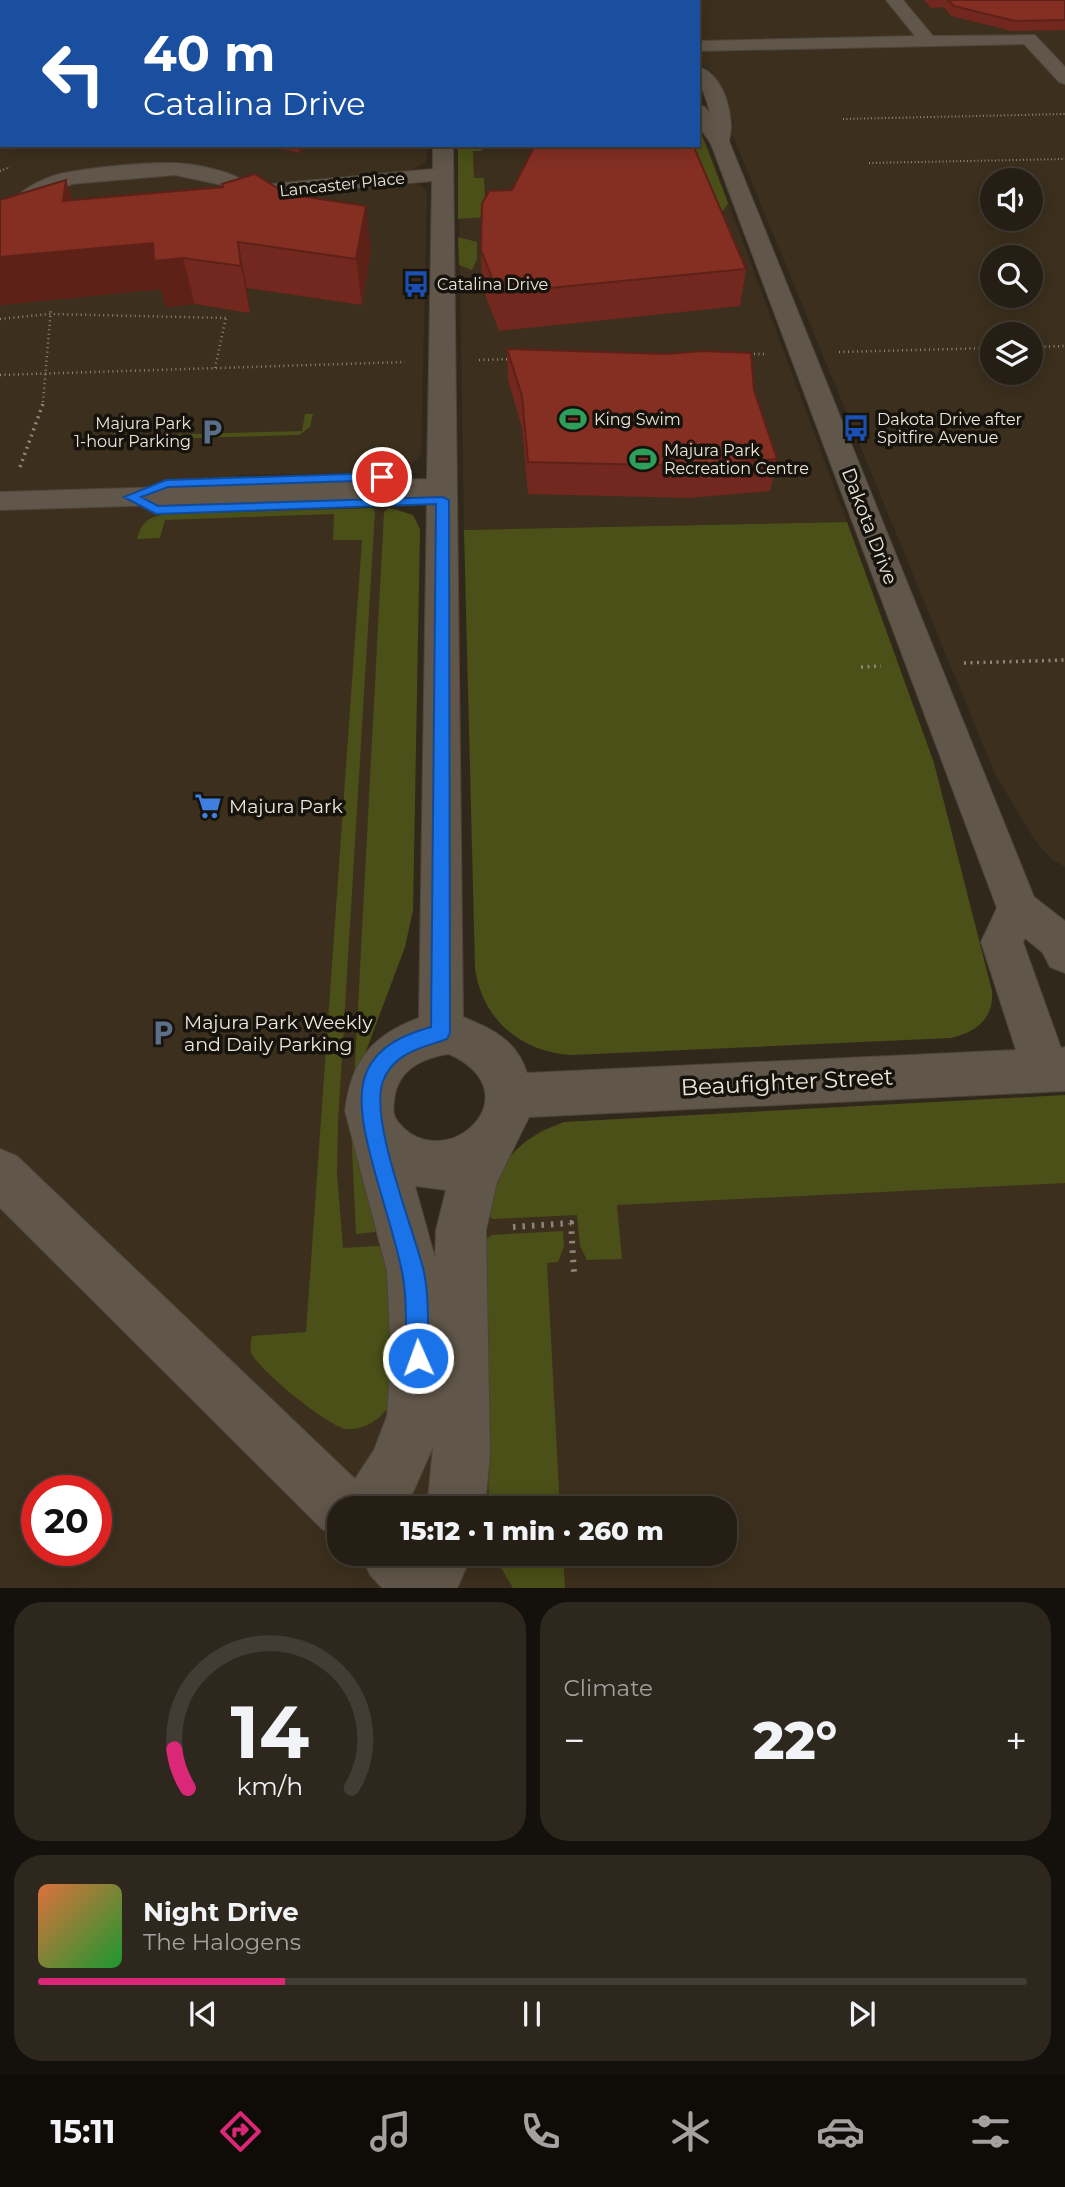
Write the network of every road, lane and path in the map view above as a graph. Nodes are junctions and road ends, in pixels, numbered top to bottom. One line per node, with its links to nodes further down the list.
1 (894, 0): 2 (street)
2 (928, 41): 3 (street); 5 (street)
3 (700, 46)
4 (700, 74): 9 (street)
5 (1065, 78)
6 (700, 114): 9 (street)
7 (1065, 114): 8 (path)
8 (843, 119)
9 (721, 144): 35 (street, Dakota Drive)
10 (1065, 159): 12 (path)
11 (443, 160): 13 (street, Lancaster Place); 31 (street)
12 (869, 163)
13 (240, 193): 14 (street, Lancaster Place); 15 (street)
14 (200, 197)
15 (65, 209)
16 (51, 308): 17 (path)
17 (49, 314): 18 (path); 28 (path); 29 (path)
18 (0, 319)
19 (1065, 346): 20 (path)
20 (1043, 347)
21 (980, 348): 22 (path)
22 (834, 352)
23 (737, 354): 24 (path)
24 (764, 354)
25 (516, 359): 26 (path)
26 (475, 360)
27 (411, 362): 28 (path)
28 (215, 368): 29 (path)
29 (45, 374): 30 (path); 32 (path)
30 (0, 375)
31 (443, 488): 32 (street); 37 (street)
32 (3, 501)
33 (1065, 660): 34 (path)
34 (962, 663)
35 (1018, 908): 36 (street); 38 (street)
36 (1065, 954)
37 (441, 1033): 39 (street); 40 (street)
38 (1055, 1070): 40 (street, Beaufighter Street)
39 (371, 1115): 40 (street); 45 (street)
40 (503, 1116): 46 (street)
41 (0, 1173): 44 (street)
42 (507, 1227): 43 (path)
43 (574, 1273)
44 (331, 1496)
45 (378, 1496)
46 (457, 1496)

